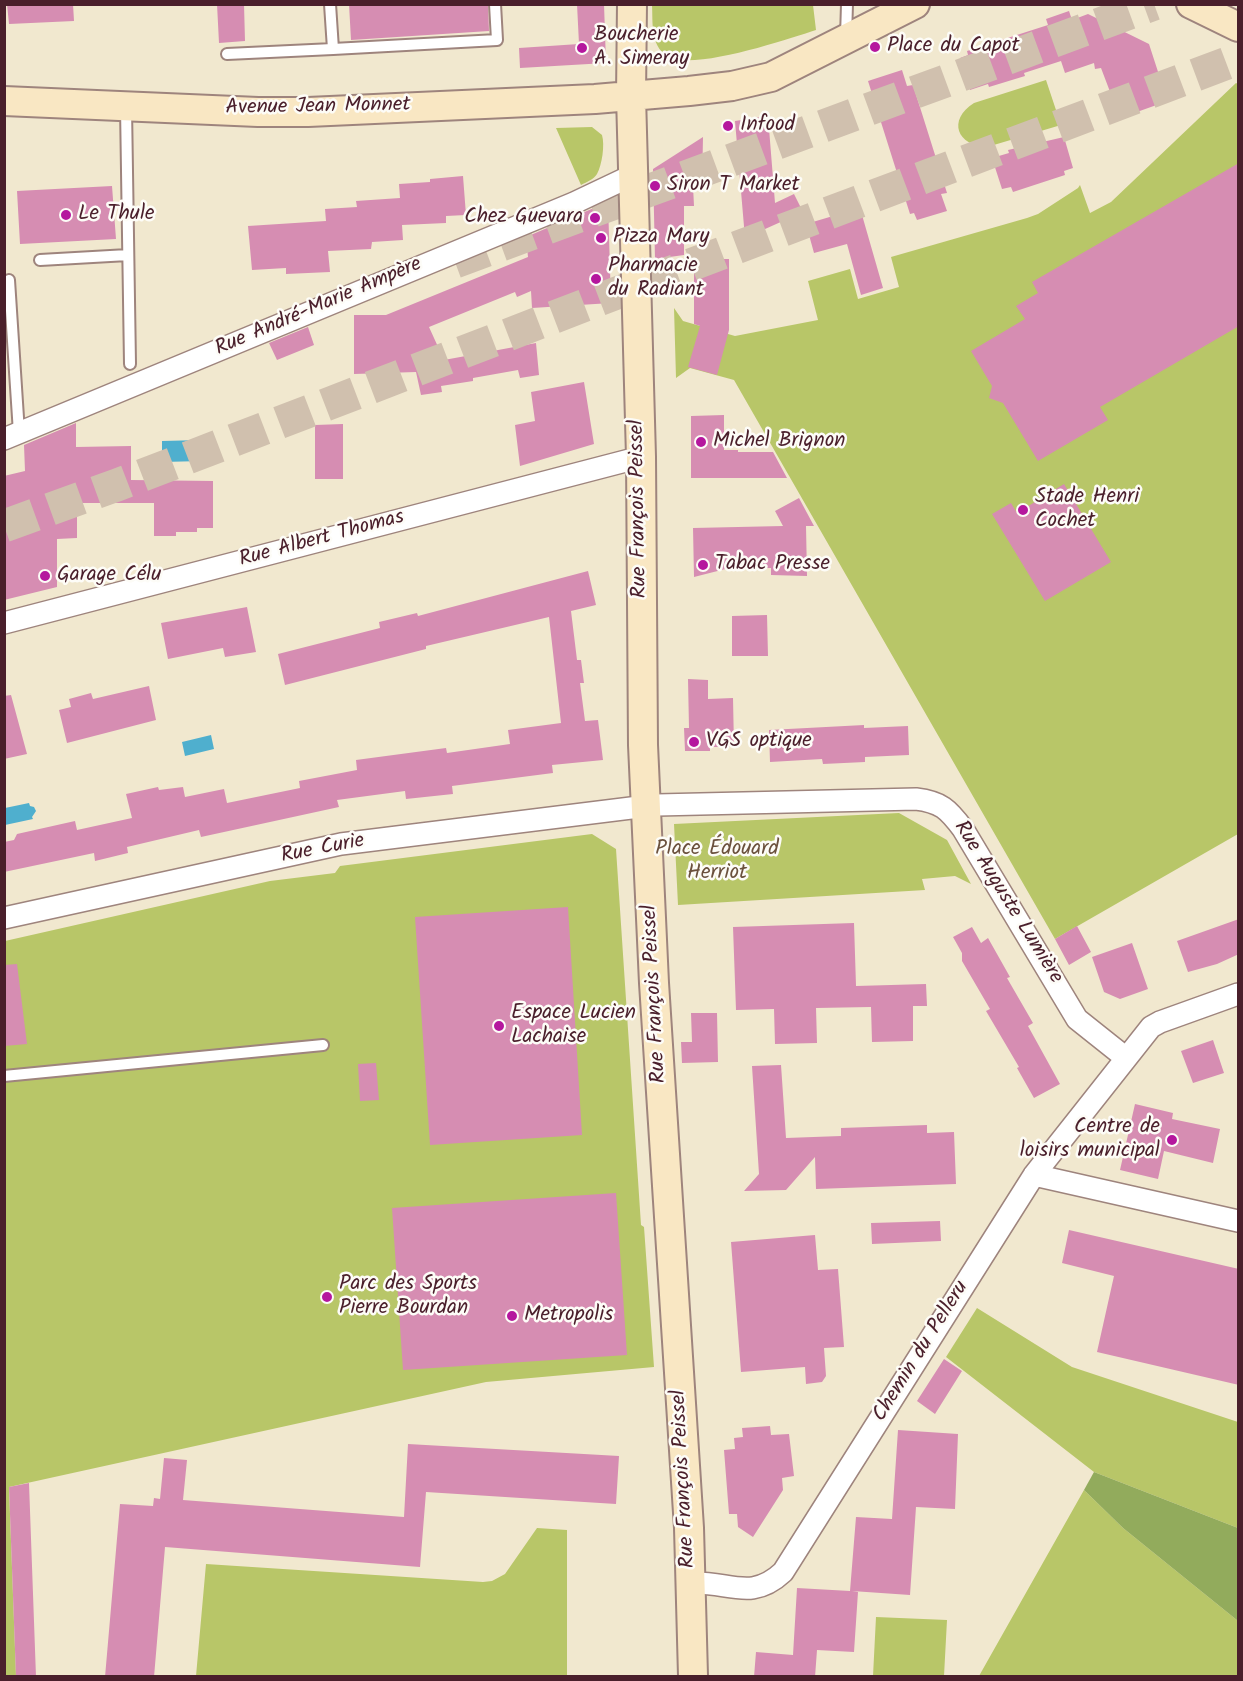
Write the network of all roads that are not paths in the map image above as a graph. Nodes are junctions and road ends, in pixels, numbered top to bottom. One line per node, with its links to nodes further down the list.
1 (330, 4): 9 (lane)
2 (495, 4): 9 (lane)
3 (632, 4): 11 (main road, Rue François Peissel)
4 (847, 4): 8 (lane)
5 (915, 4): 8 (main road, Avenue Jean Monnet)
6 (1191, 4): 7 (main road)
7 (1239, 27)
8 (846, 40): 11 (main road, Avenue Jean Monnet)
9 (333, 49): 10 (lane)
10 (227, 54)
11 (631, 96): 13 (main road, Avenue Jean Monnet); 14 (main road, Rue François Peissel)
12 (4, 101): 13 (main road, Avenue Jean Monnet)
13 (126, 106): 15 (lane)
14 (633, 175): 19 (street, Rue André-Marie Ampère); 20 (main road, Rue François Peissel)
15 (128, 255): 16 (lane); 18 (lane)
16 (40, 260)
17 (9, 280): 19 (lane)
18 (130, 364)
19 (12, 436)
20 (640, 458): 21 (street, Rue Albert Thomas); 22 (main road, Rue François Peissel)
21 (4, 623)
22 (646, 806): 23 (street, Rue Curie); 26 (street, Rue Auguste Lumière); 30 (main road, Rue François Peissel)
23 (4, 918)
24 (1239, 994): 26 (street, Chemin du Pelleru)
25 (323, 1045): 27 (lane)
26 (1126, 1058): 28 (street, Chemin du Pelleru)
27 (4, 1076)
28 (1034, 1175): 29 (street); 30 (street, Chemin du Pelleru)
29 (1239, 1221)
30 (691, 1583): 31 (main road, Rue François Peissel)
31 (693, 1677)

